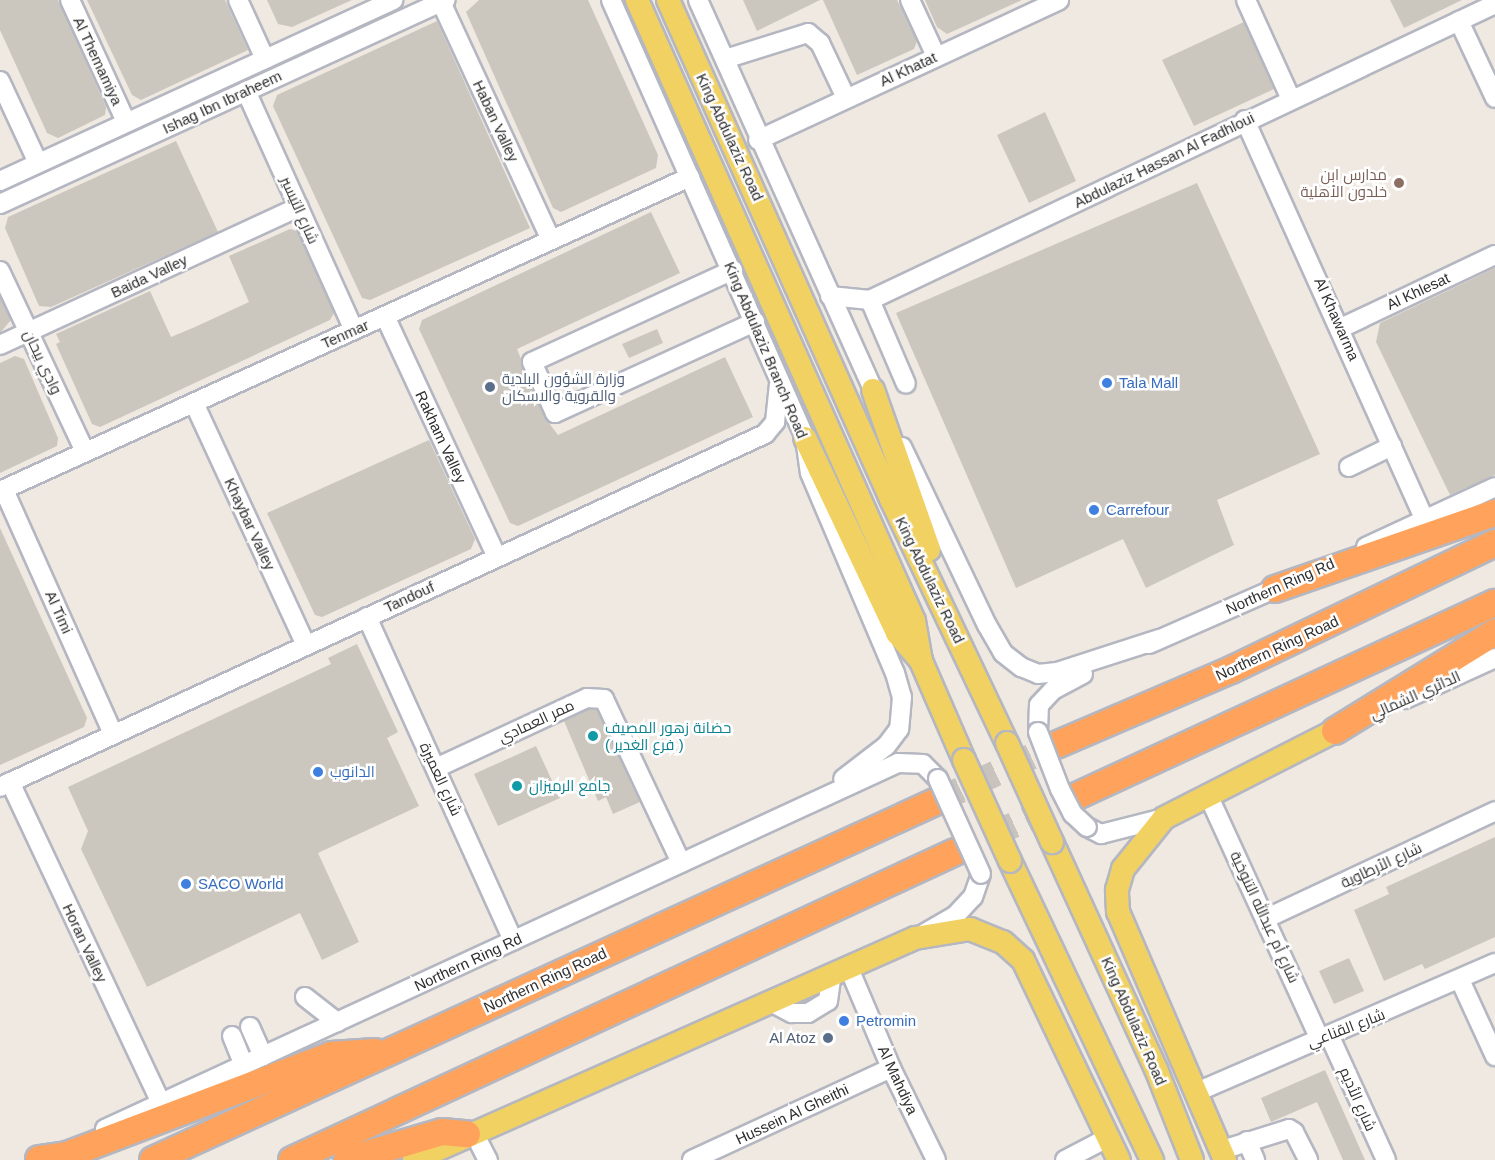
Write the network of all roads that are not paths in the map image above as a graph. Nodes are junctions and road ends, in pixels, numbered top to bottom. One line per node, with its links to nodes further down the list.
1 (70, 0): 23 (street, Al Themamiya)
2 (238, 0): 15 (street)
3 (393, 0): 15 (street, Ishag Ibn Ibraheem)
4 (611, 0): 26 (street, King Abdulaziz Branch Road)
5 (637, 0): 64 (main road, King Abdulaziz Road)
6 (668, 0): 62 (main road, King Abdulaziz Road)
7 (698, 0): 16 (street)
8 (910, 0): 14 (street)
9 (1059, 0): 14 (street, Al Khatat)
10 (1246, 0): 21 (street)
11 (443, 1): 18 (street, Ishag Ibn Ibraheem); 30 (street, Haban Valley)
12 (1495, 4): 13 (street, Abdulaziz Hassan Al Fadhloui)
13 (1459, 21): 20 (street); 21 (street, Abdulaziz Hassan Al Fadhloui)
14 (936, 56): 19 (street, Al Khatat)
15 (265, 59): 23 (street, Ishag Ibn Ibraheem)
16 (725, 59): 19 (street); 24 (street)
17 (0, 81): 25 (street)
18 (246, 91): 28 (street, Ishag Ibn Ibraheem); 29 (street, شارع التيسير)
19 (846, 98): 24 (street, Al Khatat)
20 (1495, 98)
21 (1291, 99): 22 (street, Abdulaziz Hassan Al Fadhloui)
22 (1245, 120): 35 (street, Abdulaziz Hassan Al Fadhloui); 38 (street, Al Khawarma)
23 (126, 122): 25 (street, Ishag Ibn Ibraheem)
24 (758, 140): 34 (street)
25 (38, 163): 27 (street, Ishag Ibn Ibraheem)
26 (690, 177): 30 (street, Tenmar); 32 (street, King Abdulaziz Branch Road)
27 (0, 181)
28 (0, 204)
29 (299, 207): 39 (street, شارع التيسير); 40 (street, Baida Valley)
30 (551, 240): 36 (street, Tenmar)
31 (1495, 255): 38 (street, Al Khlesat)
32 (733, 270): 37 (street, King Abdulaziz Branch Road); 37 (street)
33 (0, 271): 40 (street, وادي بيحان)
34 (830, 296): 35 (street); 44 (street)
35 (870, 300): 43 (street)
36 (385, 316): 39 (street, Tenmar); 55 (street, Rakham Valley)
37 (754, 322): 42 (street, King Abdulaziz Branch Road)
38 (1341, 328): 47 (street, Al Khawarma)
39 (354, 330): 45 (street, Tenmar)
40 (28, 331): 41 (street, Baida Valley); 48 (street, وادي بيحان)
41 (0, 345)
42 (778, 379): 46 (street, King Abdulaziz Branch Road); 55 (street, Tandouf)
43 (906, 384)
44 (873, 390): 60 (street); 62 (main road)
45 (194, 403): 48 (street, Tenmar); 61 (street, Khaybar Valley)
46 (805, 438): 64 (main road); 73 (street, King Abdulaziz Branch Road)
47 (1392, 446): 49 (street); 53 (street, Al Khawarma)
48 (85, 452): 51 (street, Tenmar)
49 (1348, 467)
50 (1495, 487): 53 (street, Northern Ring Rd)
51 (2, 490): 66 (street, Al Timi)
52 (1495, 513): 56 (highway)
53 (1425, 520): 56 (street, Northern Ring Rd)
54 (1495, 543): 67 (highway, Northern Ring Road)
55 (497, 557): 58 (street, Tandouf)
56 (1275, 589): 60 (street, Northern Ring Rd)
57 (1495, 603): 71 (highway)
58 (367, 617): 61 (street, Tandouf); 68 (street, شارع العميرة)
59 (1495, 632): 65 (highway)
60 (1159, 639): 67 (street, Northern Ring Rd)
61 (306, 645): 66 (street, Tandouf)
62 (964, 650): 95 (main road, King Abdulaziz Road, bridge)
63 (1495, 658): 65 (street, الدائري الشمالي)
64 (921, 661): 89 (main road, King Abdulaziz Road, bridge)
65 (1335, 731): 72 (main road)
66 (113, 734): 69 (street, Tandouf)
67 (1047, 738): 75 (street, bridge)
68 (436, 768): 77 (street, ممر العمادي); 80 (street, شارع العميرة)
69 (5, 785): 97 (street, Horan Valley)
70 (938, 790): 73 (street, Northern Ring Rd); 79 (street, bridge); 90 (highway, Northern Ring Road)
71 (1079, 795)
72 (1209, 797): 75 (main road); 78 (street, شارع أم عبدالله التنوخية)
73 (806, 806): 77 (street, Northern Ring Rd)
74 (1495, 811): 78 (street, شارع الأرطاوية)
75 (1164, 818): 96 (main road)
76 (955, 852): 104 (highway)
77 (681, 863): 80 (street, Northern Ring Rd)
78 (1267, 918): 88 (street, شارع أم عبدالله التنوخية)
79 (915, 938): 82 (main road); 99 (main road)
80 (513, 941): 85 (street, Northern Ring Rd)
81 (1495, 963): 83 (street, شارع القناعي)
82 (840, 970): 94 (street, Al Mahdiya); 98 (main road)
83 (1460, 980): 88 (street, شارع القناعي); 92 (street)
84 (305, 997): 85 (street)
85 (337, 1022): 91 (street, Northern Ring Rd)
86 (250, 1027): 91 (street)
87 (232, 1036): 93 (street)
88 (1325, 1037): 96 (street, شارع القناعي); 117 (street, شارع الأديم)
89 (1096, 1049): 112 (main road); 113 (main road, King Abdulaziz Road)
90 (390, 1051): 102 (highway); 103 (highway, Northern Ring Road)
91 (263, 1056): 93 (street, Northern Ring Rd)
92 (1495, 1056)
93 (244, 1065): 97 (street, Northern Ring Rd)
94 (891, 1068): 108 (street, Hussein Al Gheithi); 109 (street, Al Mahdiya)
95 (1156, 1070): 101 (main road); 114 (main road, King Abdulaziz Road)
96 (1197, 1092): 101 (main road)
97 (161, 1103): 102 (street, Northern Ring Rd)
98 (470, 1132): 105 (highway); 106 (main road); 107 (street)
99 (1107, 1138): 110 (street); 111 (main road)
100 (1247, 1141): 101 (street); 115 (street); 116 (street)
101 (1218, 1157)
102 (38, 1160)
103 (153, 1160)
104 (292, 1160)
105 (347, 1160)
106 (414, 1160)
107 (488, 1160)
108 (692, 1160)
109 (936, 1160)
110 (1065, 1160)
111 (1119, 1160)
112 (1135, 1160)
113 (1152, 1160)
114 (1192, 1160)
115 (1255, 1160)
116 (1308, 1160)
117 (1386, 1160)

